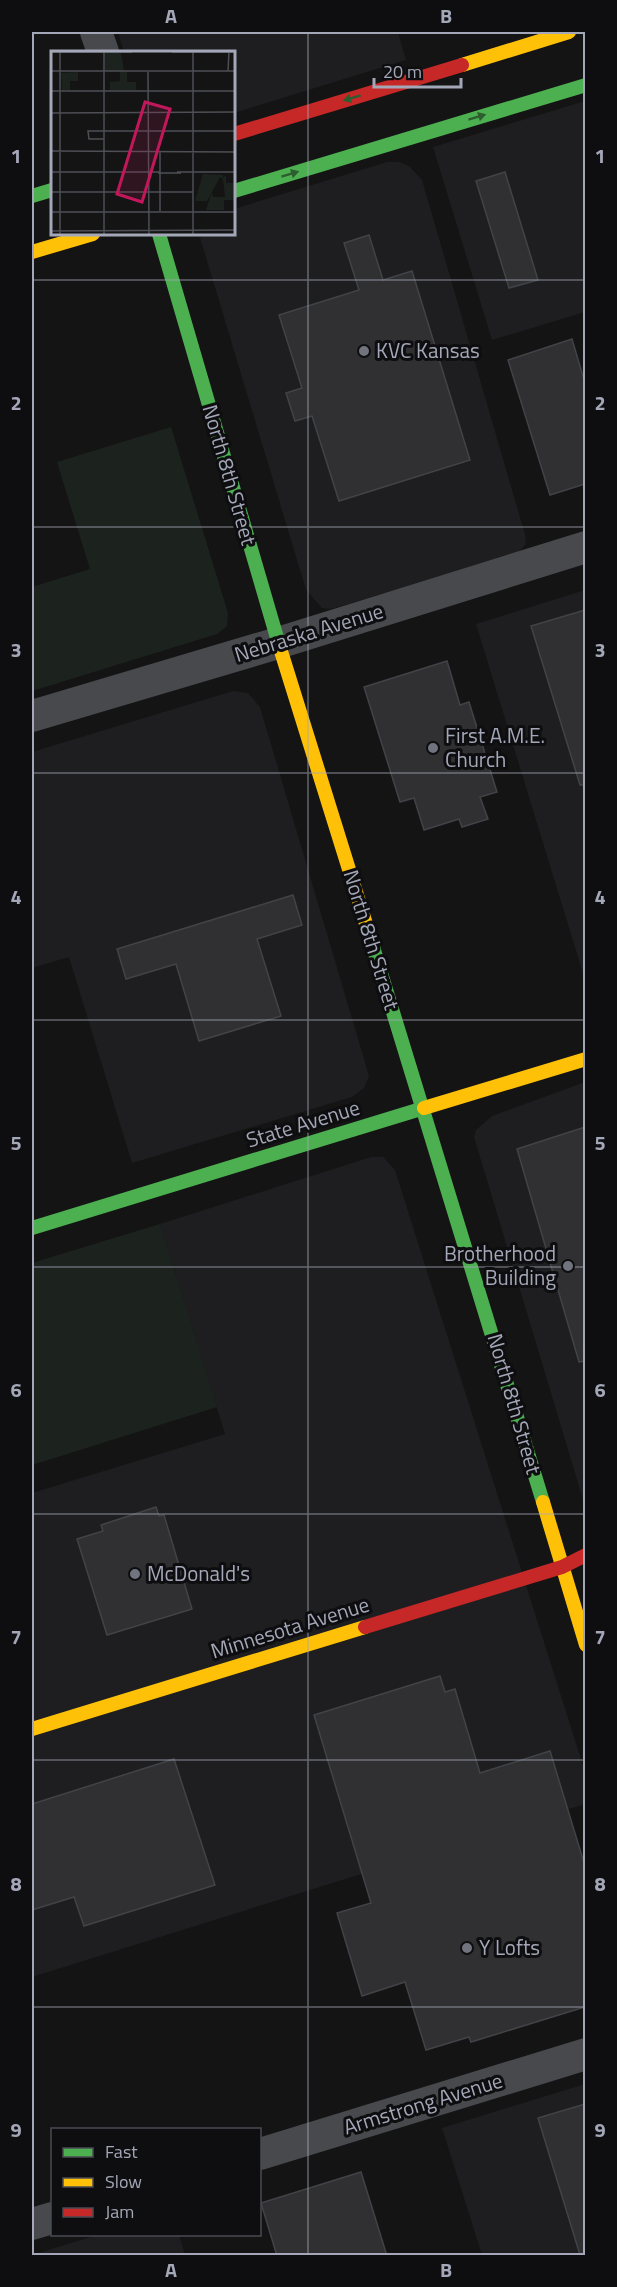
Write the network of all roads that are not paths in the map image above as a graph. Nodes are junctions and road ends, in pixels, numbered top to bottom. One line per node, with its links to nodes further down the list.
1 (96, 32): 3 (street)
2 (569, 32): 5 (main road, one-way to 5)
3 (103, 51)
4 (585, 85): 7 (main road, one-way to 4)
5 (236, 133)
6 (51, 189): 8 (main road)
7 (236, 190)
8 (32, 196)
9 (86, 236): 11 (main road)
10 (160, 236): 13 (main road, North 8th Street)
11 (32, 252)
12 (585, 547): 13 (street, Nebraska Avenue)
13 (278, 643): 14 (street, Nebraska Avenue); 16 (main road, North 8th Street)
14 (32, 716)
15 (585, 1059): 16 (main road, State Avenue)
16 (424, 1109): 17 (main road, State Avenue); 19 (main road, North 8th Street)
17 (32, 1228)
18 (585, 1555): 19 (main road, Minnesota Avenue)
19 (562, 1568): 20 (main road, Minnesota Avenue); 21 (main road, North 8th Street); 22 (main road, Minnesota Avenue)
20 (585, 1569)
21 (585, 1645)
22 (32, 1729)
23 (585, 2054): 24 (street, Armstrong Avenue)
24 (261, 2154)
25 (51, 2218): 26 (street)
26 (32, 2224)

